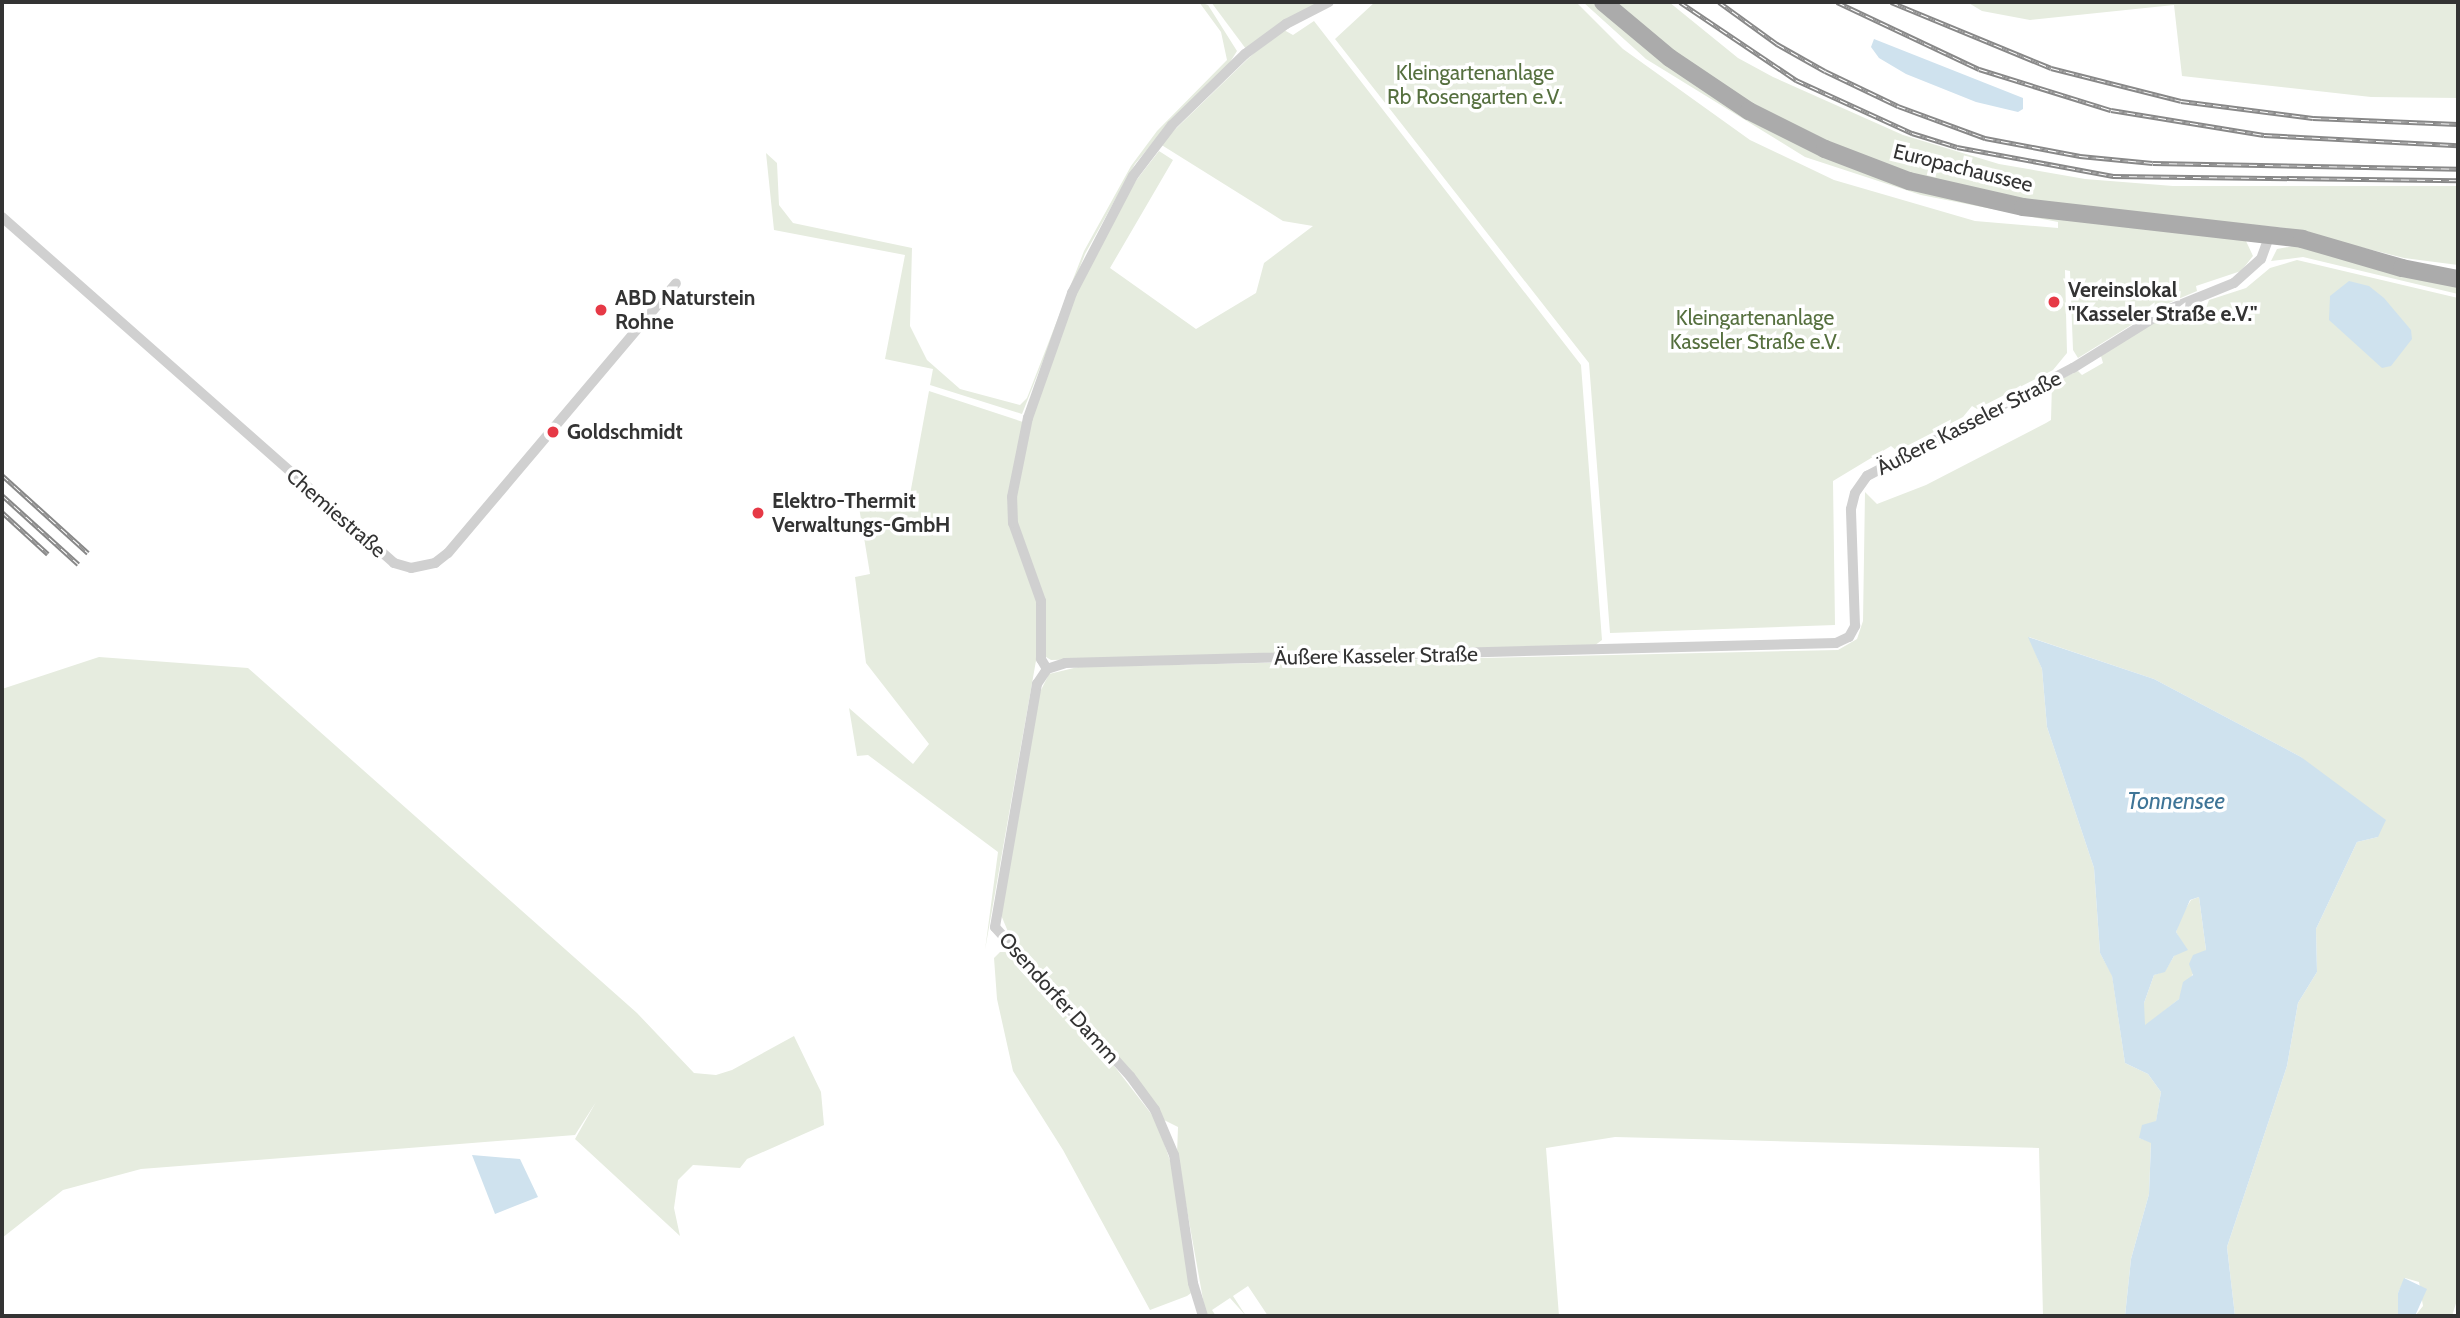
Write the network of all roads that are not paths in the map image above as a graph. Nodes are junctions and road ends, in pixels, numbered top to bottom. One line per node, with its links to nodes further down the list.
1 (1329, 2): 9 (street)
2 (1603, 2): 4 (main road, Europachaussee)
3 (2, 216): 8 (street, Chemiestraße)
4 (2270, 234): 5 (main road, Europachaussee); 9 (street, Äußere Kasseler Straße)
5 (2358, 253): 6 (main road, Europachaussee); 7 (main road, Europachaussee)
6 (2458, 267)
7 (2458, 279)
8 (676, 283)
9 (1047, 669): 10 (street, Osendorfer Damm)
10 (1203, 1316)

